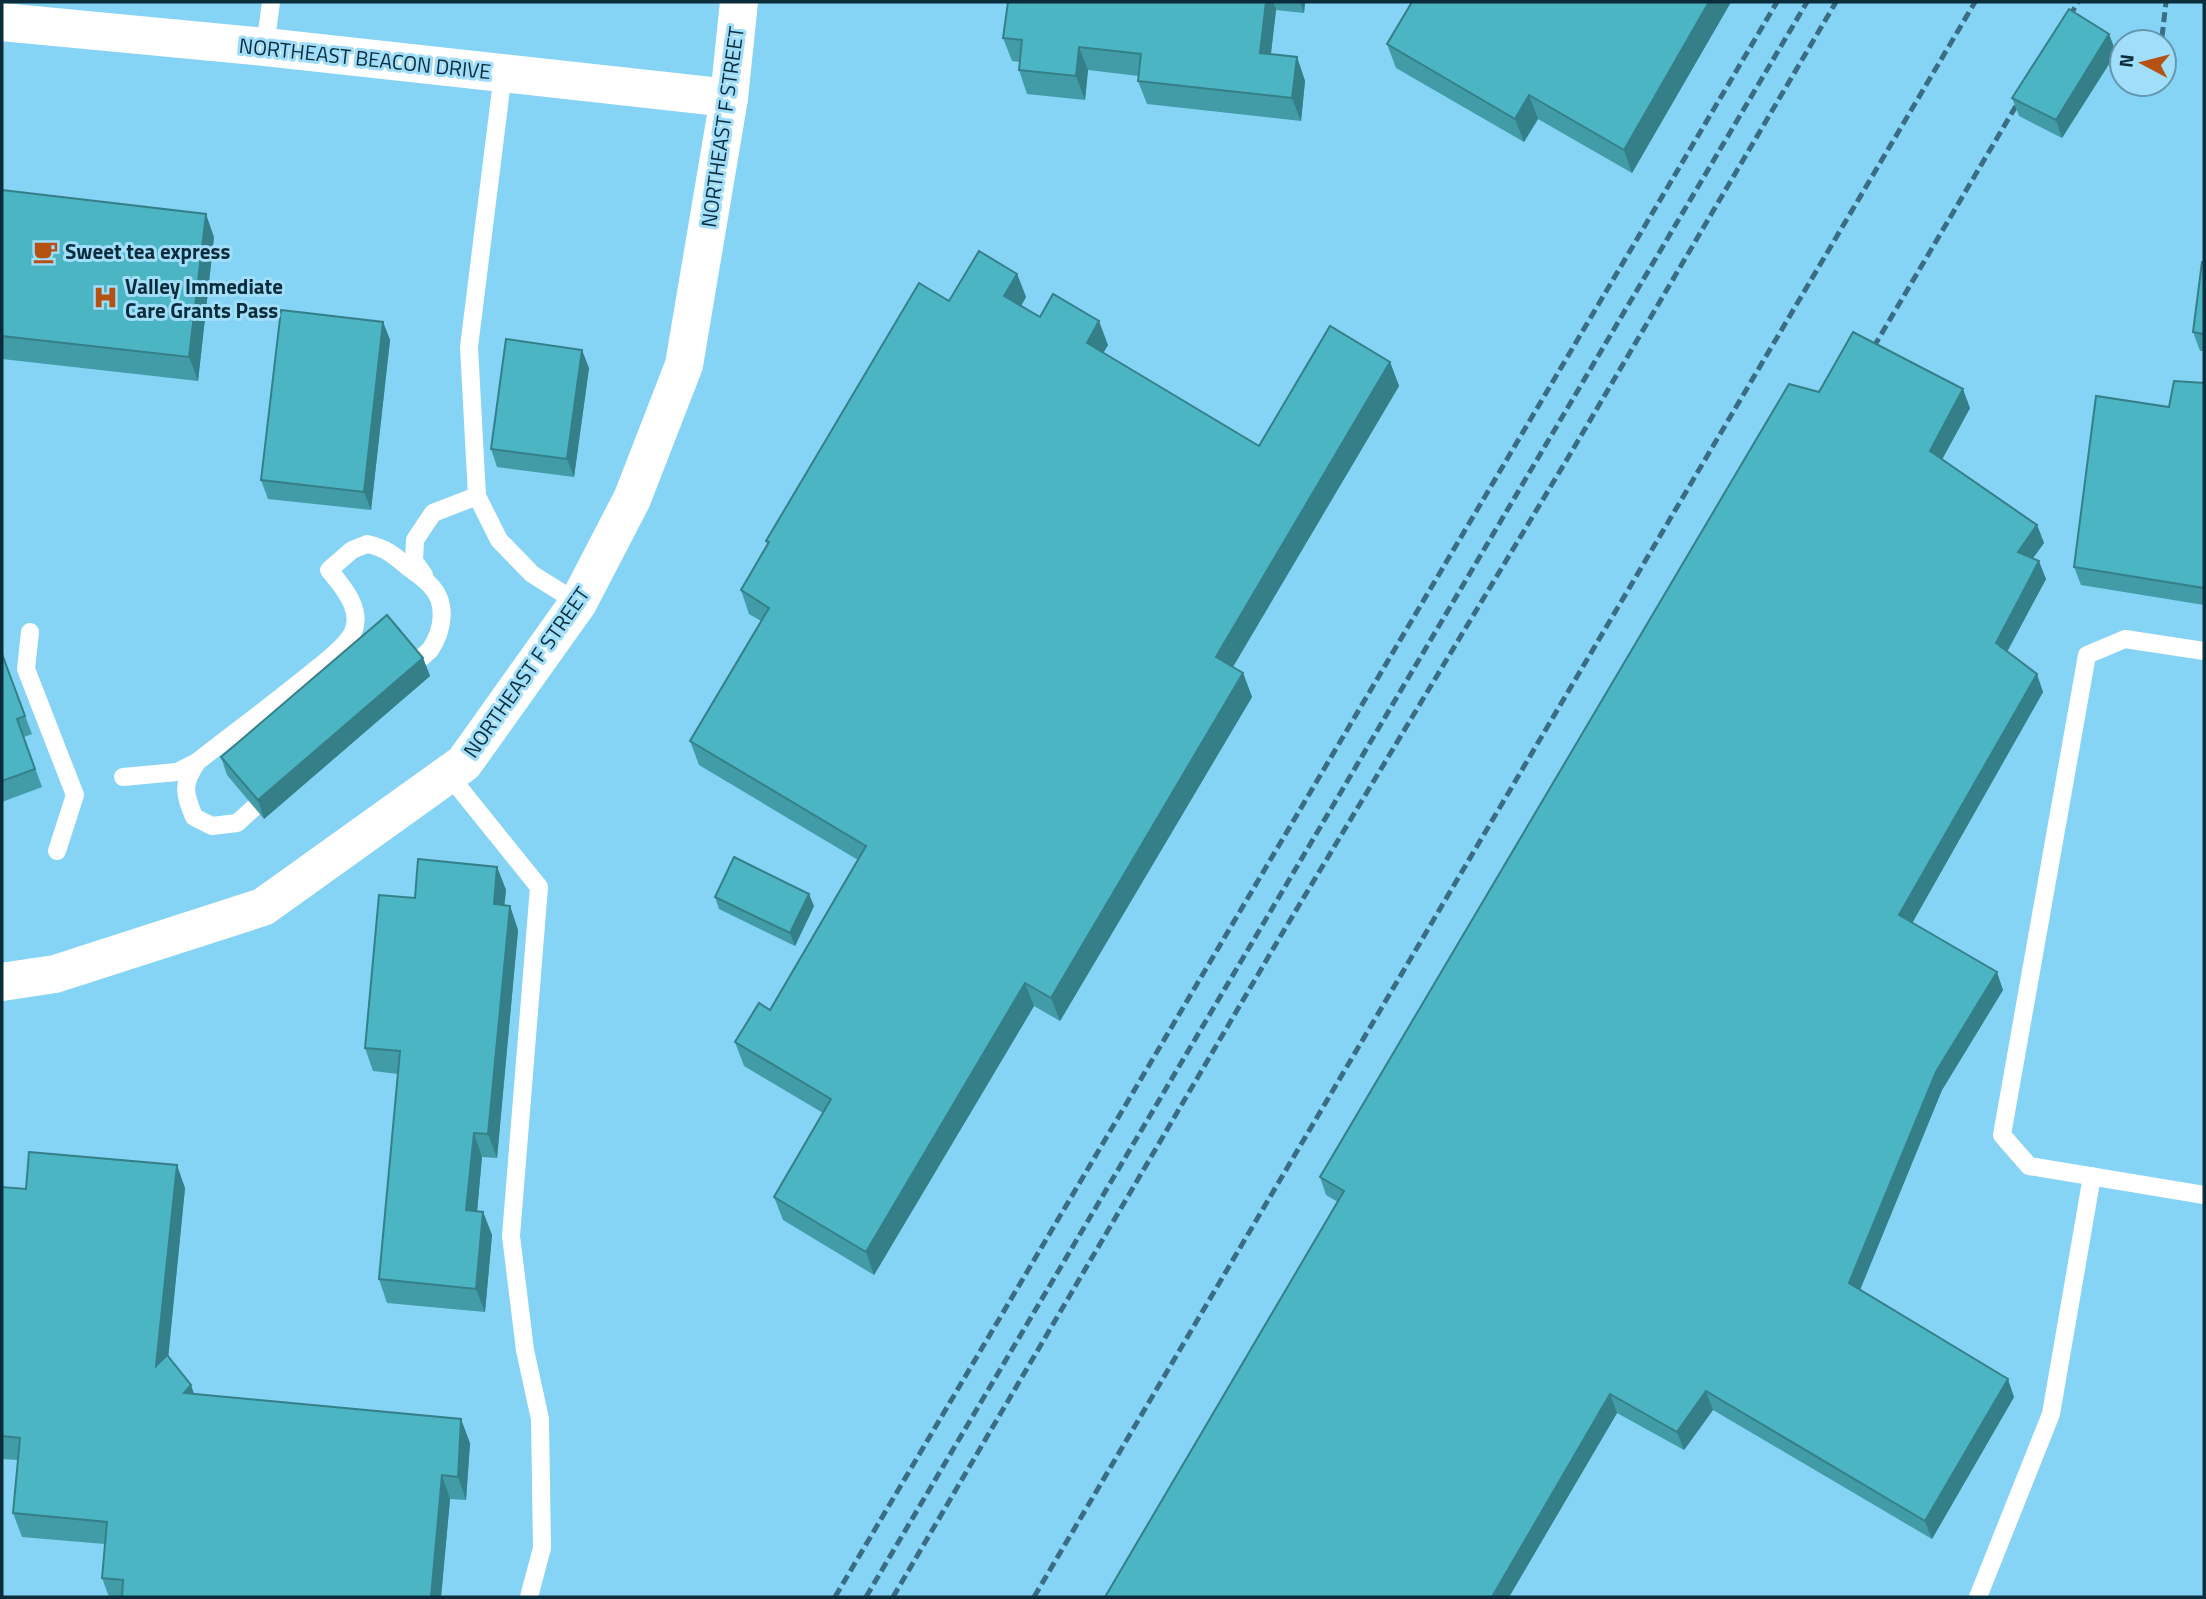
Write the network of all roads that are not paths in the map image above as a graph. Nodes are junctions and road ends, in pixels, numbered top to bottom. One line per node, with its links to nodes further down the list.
1 (271, 2): 4 (lane)
2 (739, 2): 6 (main road, NORTHEAST F STREET)
3 (2, 22): 4 (main road, NORTHEAST BEACON DRIVE)
4 (265, 47): 5 (main road, NORTHEAST BEACON DRIVE)
5 (503, 73): 6 (main road, NORTHEAST BEACON DRIVE); 7 (lane)
6 (729, 98): 9 (main road, NORTHEAST F STREET)
7 (477, 496): 8 (lane); 9 (lane)
8 (432, 586): 12 (lane); 12 (lane)
9 (578, 603): 13 (main road, NORTHEAST F STREET)
10 (30, 632): 15 (lane)
11 (2204, 651): 17 (lane)
12 (197, 762): 14 (lane)
13 (448, 774): 16 (main road, NORTHEAST F STREET); 19 (lane)
14 (123, 777)
15 (57, 851)
16 (2, 982)
17 (2092, 1176): 18 (lane); 20 (lane)
18 (2204, 1195)
19 (528, 1597)
20 (1978, 1597)

